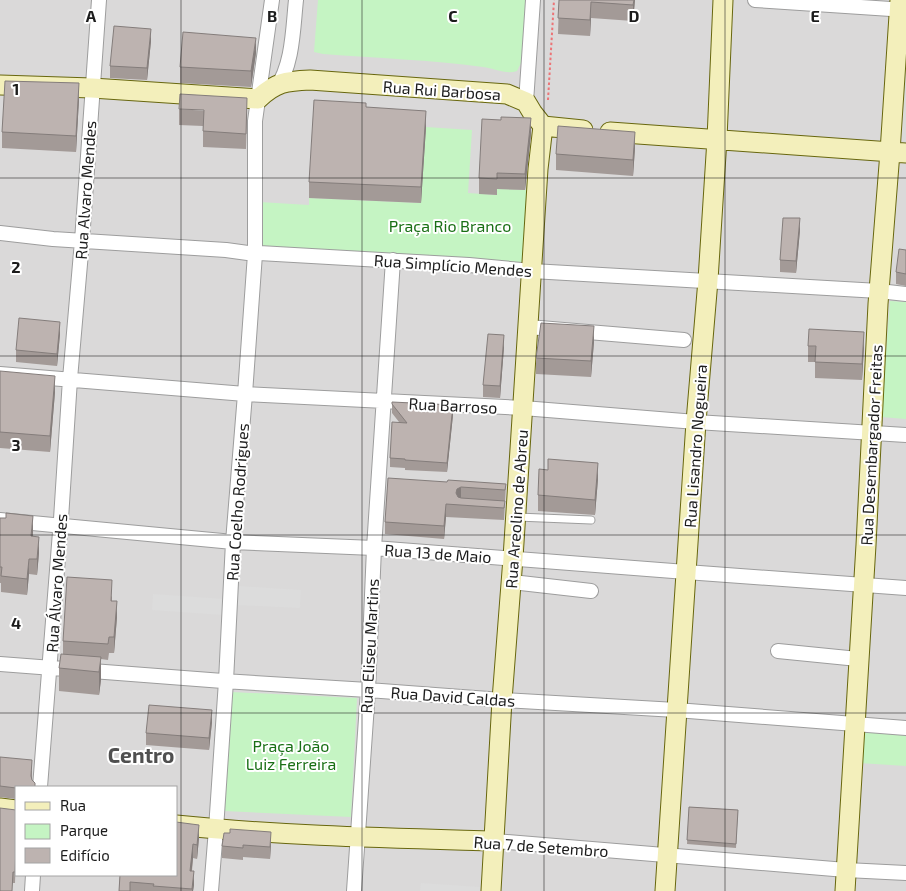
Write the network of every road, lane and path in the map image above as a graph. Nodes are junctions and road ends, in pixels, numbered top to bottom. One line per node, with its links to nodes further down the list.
1 (99, 0): 12 (street, Rua Alvaro Mendes)
2 (272, 0): 15 (street, Rua Coelho Rodrigues)
3 (296, 0): 10 (street)
4 (533, 0): 14 (street)
5 (554, 0): 13 (path)
6 (723, 0): 17 (street, Rua Lisandro Nogueira)
7 (755, 0): 8 (street)
8 (796, 1): 9 (street)
9 (902, 6): 18 (street, Rua Desembargador Freitas)
10 (279, 83): 14 (street, Rua Rui Barbosa); 15 (street)
11 (0, 85): 12 (street)
12 (92, 88): 15 (street); 20 (street, Rua Alvaro Mendes)
13 (548, 100)
14 (526, 102): 16 (street)
15 (257, 106): 21 (street, Rua Coelho Rodrigues)
16 (543, 126): 17 (street); 23 (street, Rua Areolino de Abreu)
17 (717, 139): 18 (street); 24 (street, Rua Lisandro Nogueira)
18 (898, 152): 25 (street, Rua Desembargador Freitas)
19 (0, 234): 20 (street, Rua Simplício Mendes)
20 (82, 241): 21 (street, Rua Simplício Mendes); 30 (street, Rua Alvaro Mendes)
21 (255, 254): 22 (street, Rua Simplício Mendes); 31 (street, Rua Coelho Rodrigues)
22 (393, 260): 23 (street, Rua Simplício Mendes); 32 (street, Rua Eliseu Martins)
23 (532, 270): 24 (street, Rua Simplício Mendes); 27 (street, Rua Areolino de Abreu)
24 (708, 280): 25 (street, Rua Simplício Mendes); 34 (street, Rua Lisandro Nogueira)
25 (879, 291): 26 (street, Rua Simplício Mendes); 35 (street, Rua Desembargador Freitas)
26 (906, 294)
27 (528, 327): 28 (street); 33 (street, Rua Areolino de Abreu)
28 (684, 340)
29 (0, 374): 30 (street, Rua Barroso)
30 (70, 379): 31 (street, Rua Barroso); 40 (street, Rua Álvaro Mendes)
31 (246, 394): 32 (street, Rua Barroso); 41 (street, Rua Coelho Rodrigues)
32 (383, 402): 33 (street, Rua Barroso); 42 (street, Rua Eliseu Martins)
33 (523, 408): 34 (street, Rua Barroso); 37 (street, Rua Areolino de Abreu)
34 (696, 422): 35 (street, Rua Barroso); 44 (street, Rua Lisandro Nogueira)
35 (872, 433): 36 (street, Rua Barroso); 46 (street, Rua Desembargador Freitas)
36 (906, 435)
37 (513, 511): 39 (lane); 43 (street, Rua Areolino de Abreu)
38 (0, 520): 40 (street, Rua 13 de Maio)
39 (591, 520)
40 (60, 525): 41 (street, Rua 13 de Maio); 52 (street, Rua Álvaro Mendes)
41 (233, 542): 42 (street, Rua 13 de Maio); 53 (street, Rua Coelho Rodrigues)
42 (374, 548): 43 (street, Rua 13 de Maio); 54 (street, Rua Eliseu Martins)
43 (514, 558): 44 (street, Rua 13 de Maio); 45 (street, Rua Areolino de Abreu)
44 (686, 572): 46 (street, Rua 13 de Maio); 56 (street, Rua Lisandro Nogueira)
45 (512, 582): 48 (street); 55 (street, Rua Areolino de Abreu)
46 (863, 585): 47 (street, Rua 13 de Maio); 50 (street, Rua Desembargador Freitas)
47 (906, 588)
48 (590, 591)
49 (778, 651): 50 (street)
50 (858, 659): 57 (street, Rua Desembargador Freitas)
51 (0, 664): 52 (street, Rua David Caldas)
52 (49, 668): 53 (street, Rua David Caldas); 59 (street, Rua Álvaro Mendes)
53 (226, 681): 54 (street, Rua David Caldas); 63 (street, Rua Coelho Rodrigues)
54 (368, 690): 55 (street, Rua David Caldas); 64 (street, Rua Eliseu Martins)
55 (502, 700): 56 (street, Rua David Caldas); 65 (street, Rua Areolino de Abreu)
56 (676, 710): 57 (street, Rua David Caldas); 66 (street, Rua Lisandro Nogueira)
57 (854, 725): 58 (street, Rua David Caldas); 67 (street, Rua Desembargador Freitas)
58 (906, 728)
59 (40, 786)
60 (0, 808): 61 (street)
61 (15, 810)
62 (178, 825): 63 (street, Rua 7 de Setembro)
63 (216, 829): 64 (street, Rua 7 de Setembro); 71 (street, Rua Coelho Rodrigues)
64 (358, 837): 65 (street, Rua 7 de Setembro); 72 (street, Rua Eliseu Martins)
65 (495, 841): 66 (street, Rua 7 de Setembro); 73 (street, Rua Areolino de Abreu)
66 (667, 856): 67 (street, Rua 7 de Setembro); 74 (street, Rua Lisandro Nogueira)
67 (846, 870): 68 (street, Rua 7 de Setembro); 75 (street, Rua Desembargador Freitas)
68 (906, 873)
69 (33, 876): 70 (street)
70 (32, 891)
71 (211, 891)
72 (354, 891)
73 (491, 891)
74 (664, 891)
75 (845, 891)

